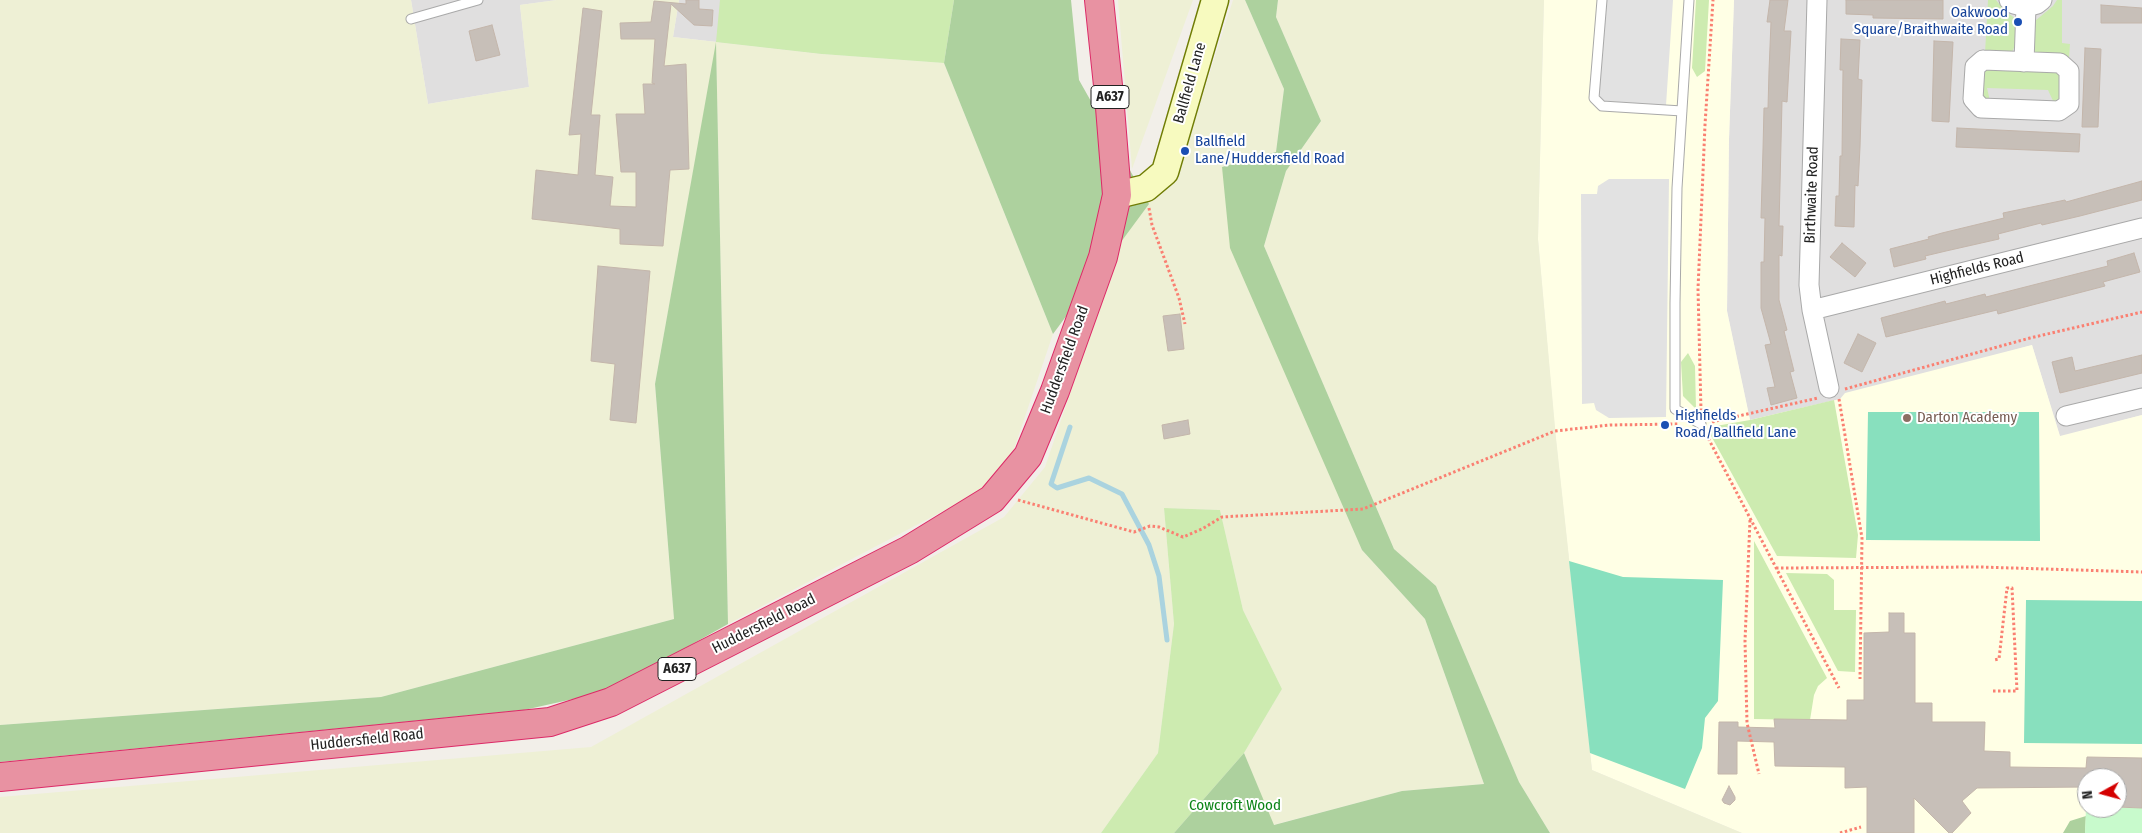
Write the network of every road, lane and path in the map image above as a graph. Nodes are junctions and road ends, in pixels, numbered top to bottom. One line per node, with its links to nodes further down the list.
1 (478, 0): 9 (lane)
2 (1099, 0): 13 (highway, Huddersfield Road / A637)
3 (1215, 0): 12 (street, Ballfield Lane)
4 (1602, 0): 11 (lane)
5 (1689, 0): 11 (lane)
6 (1713, 0): 21 (path)
7 (1818, 0): 15 (street, Birthwaite Road)
8 (2026, 2): 10 (street)
9 (411, 20)
10 (2024, 62): 10 (street)
11 (1682, 111): 21 (lane)
12 (1146, 188): 13 (street, Ballfield Lane); 17 (path)
13 (1117, 194): 32 (highway, Huddersfield Road / A637)
14 (2142, 228): 15 (street, Highfields Road)
15 (1812, 310): 18 (street, Birthwaite Road)
16 (2142, 312): 18 (path)
17 (1185, 324)
18 (1829, 388): 21 (path); 24 (path)
19 (2142, 398): 20 (street)
20 (2066, 416)
21 (1701, 424): 22 (path); 23 (path)
22 (1014, 499)
23 (1750, 519): 25 (path); 31 (path)
24 (1862, 567): 25 (path); 26 (path); 28 (path)
25 (1776, 568): 29 (path)
26 (2142, 572)
27 (1994, 660): 30 (path)
28 (1860, 679)
29 (1839, 688)
30 (1993, 691)
31 (1759, 774)
32 (0, 777)
33 (1861, 827): 34 (path)
34 (1840, 833)

